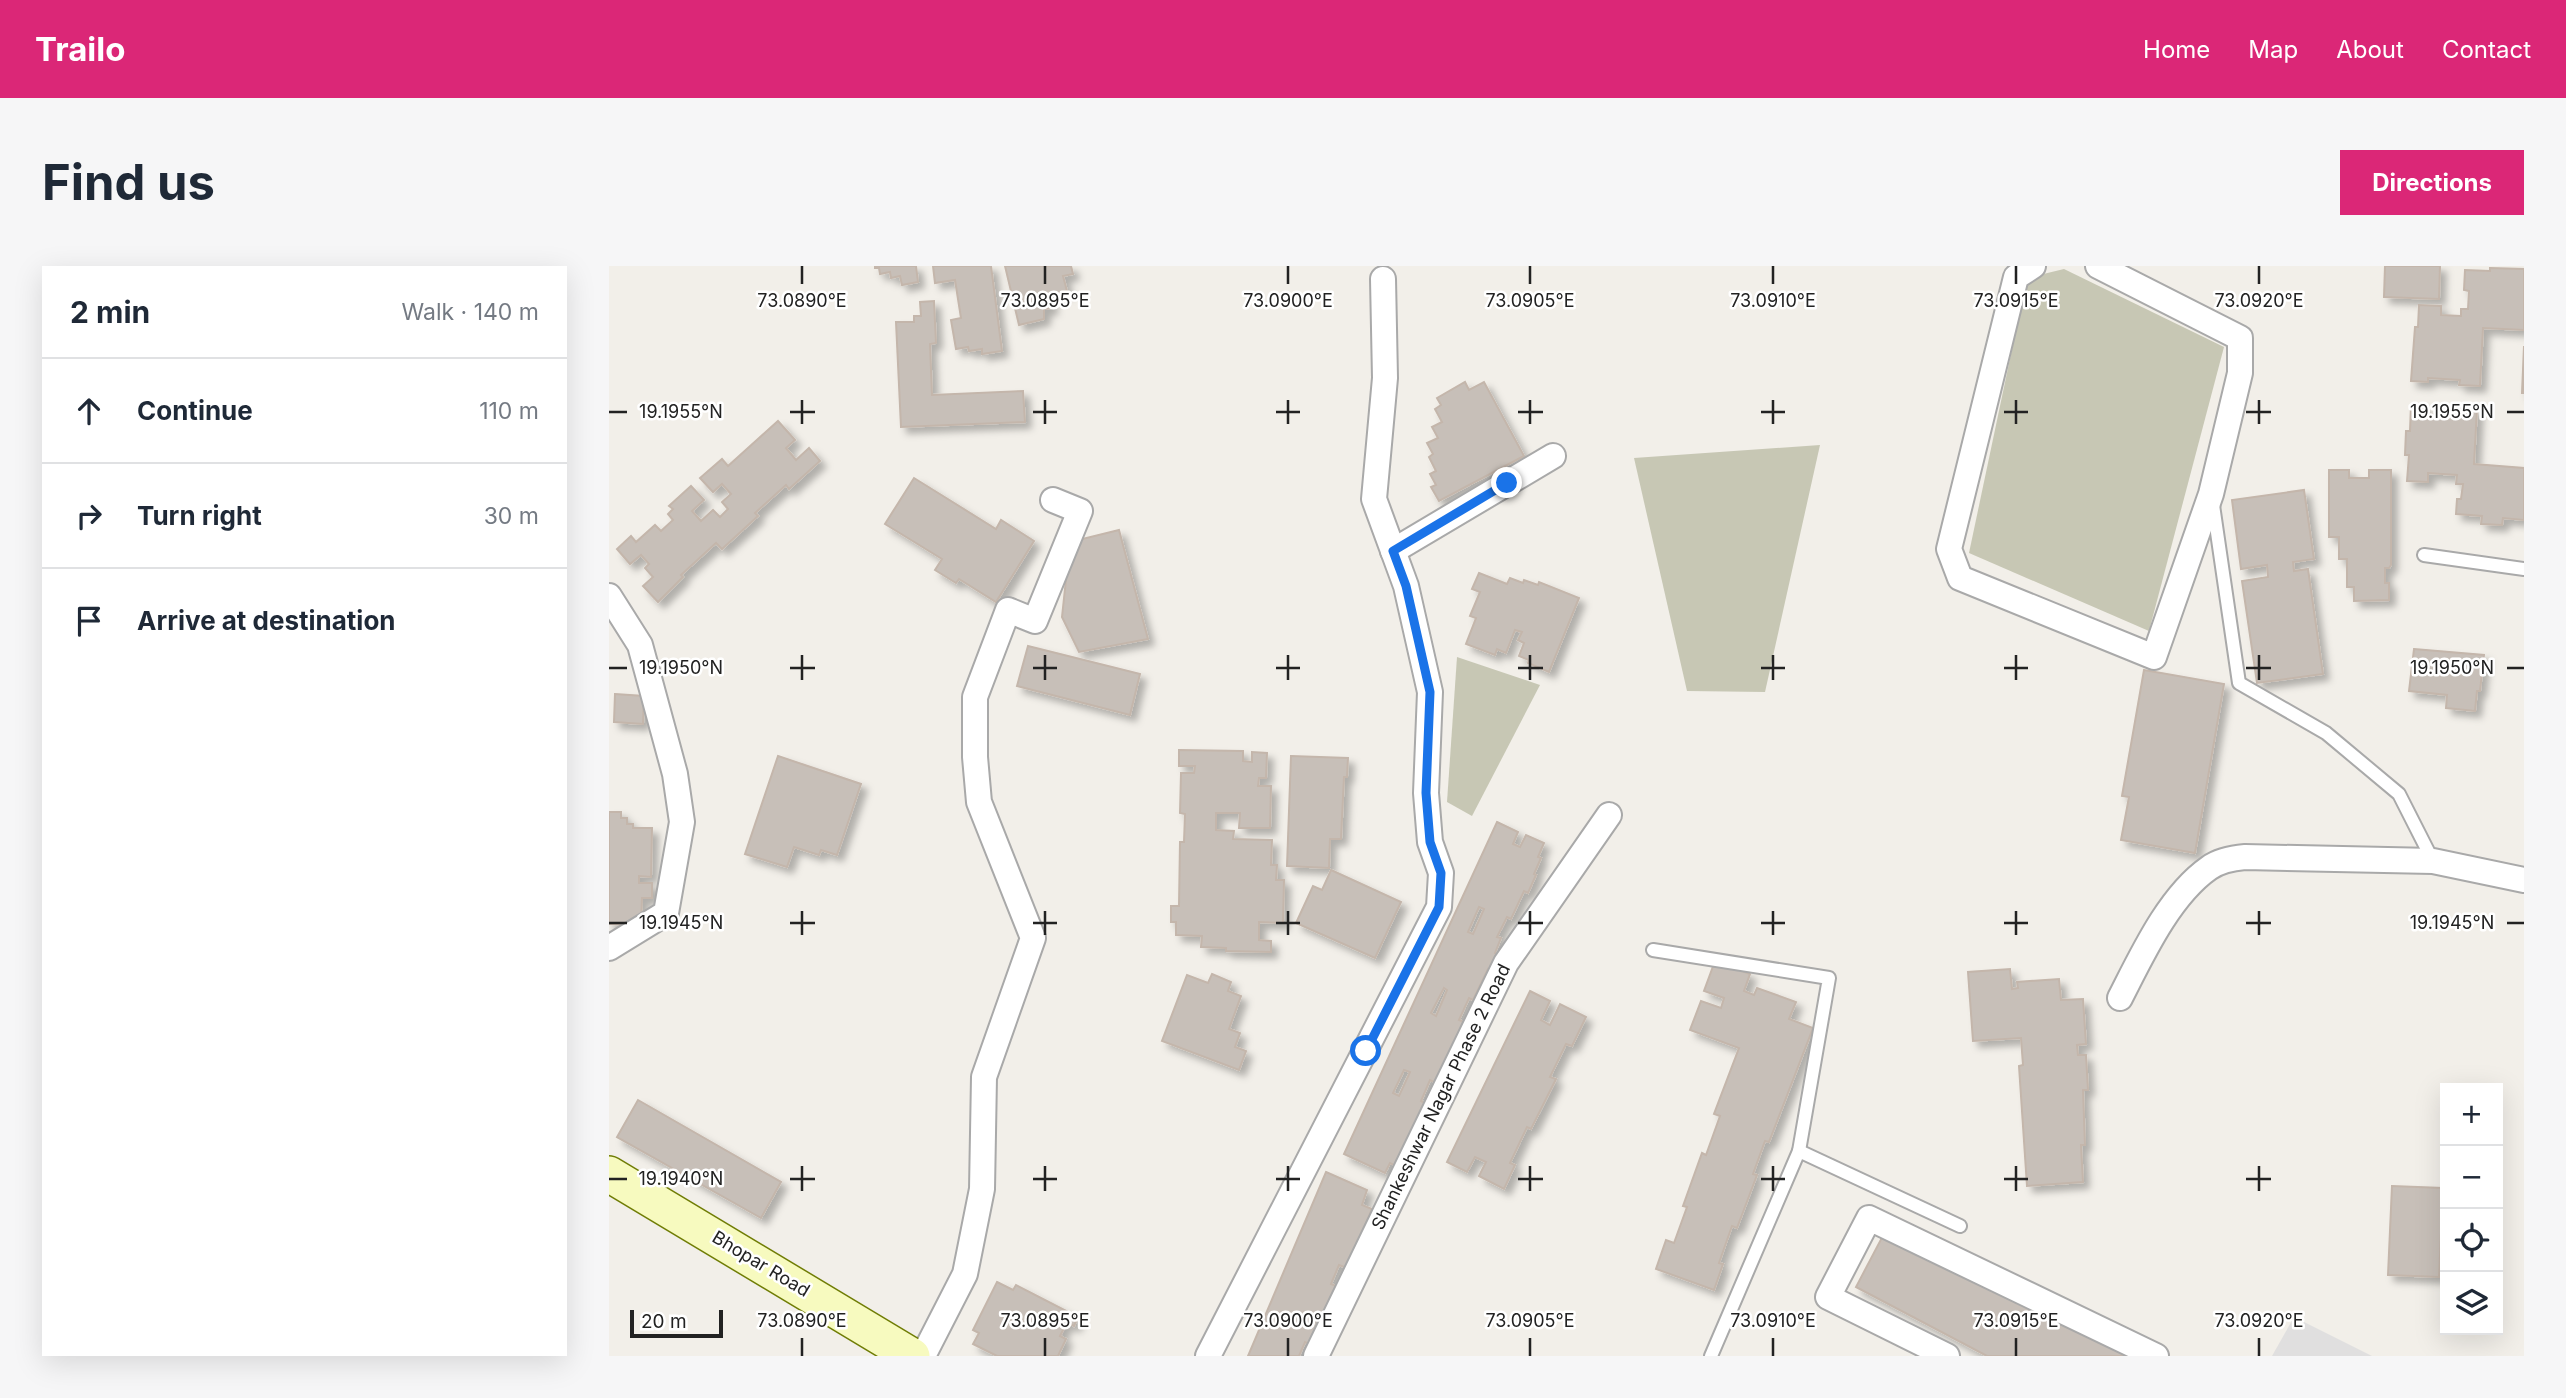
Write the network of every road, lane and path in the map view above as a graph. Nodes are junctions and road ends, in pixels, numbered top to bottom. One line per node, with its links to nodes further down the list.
1 (2033, 266): 5 (street)
2 (2098, 266): 5 (street)
3 (1383, 279): 7 (street)
4 (1553, 456): 7 (street)
5 (2211, 494): 12 (lane)
6 (1053, 500): 21 (street)
7 (1393, 551): 22 (street)
8 (2424, 555): 9 (lane)
9 (2524, 569)
10 (609, 596): 14 (street)
11 (1609, 815): 23 (street, Shankeshwar Nagar Phase 2 Road)
12 (2434, 861): 13 (street); 16 (street)
13 (2524, 880)
14 (609, 948)
15 (1653, 950): 17 (lane)
16 (2120, 998)
17 (1799, 1151): 19 (lane); 24 (lane)
18 (609, 1174): 20 (street, Bhopar Road)
19 (1960, 1226)
20 (912, 1356)
21 (923, 1356)
22 (1208, 1356)
23 (1316, 1356)
24 (1711, 1356)
25 (1947, 1356): 26 (street)
26 (2156, 1356)

